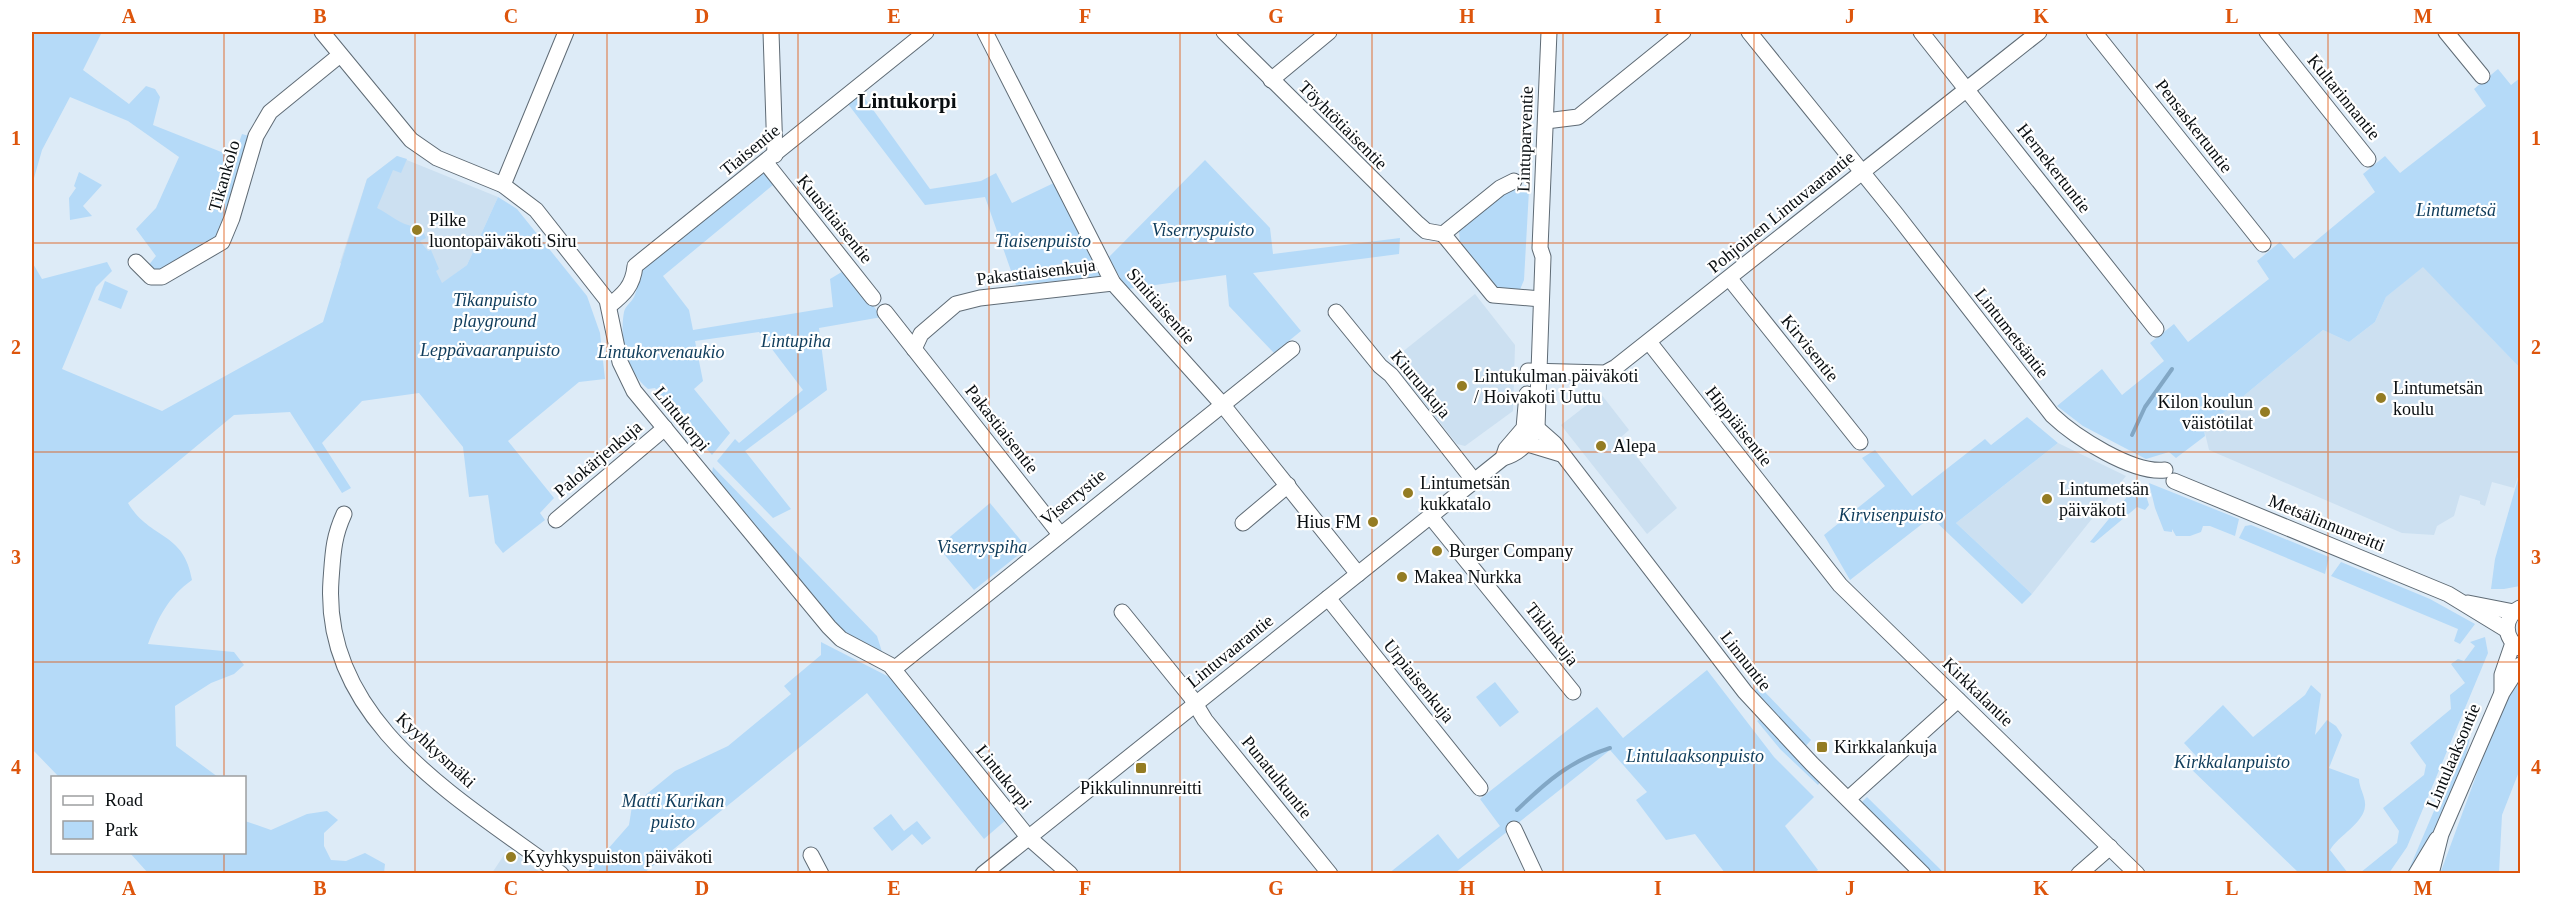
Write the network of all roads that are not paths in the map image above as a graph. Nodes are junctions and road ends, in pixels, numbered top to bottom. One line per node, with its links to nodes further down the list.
1 (322, 32): 16 (street, Lintukorpi)
2 (566, 32): 25 (street)
3 (771, 32): 21 (street)
4 (926, 32): 21 (street, Tiaisentie)
5 (985, 32): 30 (street, Sinitiaisentie)
6 (1224, 32): 18 (street, Töyhtötiaisentie)
7 (1329, 32): 18 (street)
8 (1549, 32): 20 (street, Lintuparventie)
9 (1683, 32): 20 (street)
10 (1749, 32): 23 (street, Lintumetsäntie)
11 (1921, 32): 19 (street, Hernekertuntie)
12 (2039, 32): 19 (street, Pohjoinen Lintuvaarantie)
13 (2094, 32): 27 (street, Pensaskertuntie)
14 (2267, 32): 22 (street, Kultarinnantie)
15 (2446, 32): 17 (street)
16 (340, 55): 25 (street, Lintukorpi); 28 (street, Tikankolo)
17 (2482, 76)
18 (1271, 80): 26 (street, Töyhtötiaisentie)
19 (1966, 89): 23 (street, Pohjoinen Lintuvaarantie); 36 (street, Hernekertuntie)
20 (1546, 121): 32 (street, Lintuparventie)
21 (770, 159): 31 (street, Kuusitiaisentie); 33 (street, Tiaisentie)
22 (2368, 159)
23 (1862, 173): 29 (street, Pohjoinen Lintuvaarantie); 48 (street, Lintumetsäntie)
24 (1514, 181): 26 (street)
25 (503, 185): 33 (street, Lintukorpi)
26 (1443, 234): 32 (street)
27 (2263, 244)
28 (136, 262)
29 (1730, 279): 37 (street, Pohjoinen Lintuvaarantie); 44 (street, Kirvisentie)
30 (1113, 283): 38 (street, Pakastiaisenkuja); 41 (street, Sinitiaisentie)
31 (873, 298)
32 (1536, 298): 40 (street, Lintuparventie)
33 (609, 306): 42 (street, Lintukorpi)
34 (885, 312): 38 (street)
35 (1336, 312): 49 (street, Kiurunkuja)
36 (2156, 329)
37 (1649, 342): 40 (street, Pohjoinen Lintuvaarantie); 56 (street, Hippiäisentie)
38 (914, 349): 55 (street, Pakastiaisentie)
39 (1292, 349): 41 (street, Viserrystie)
40 (1533, 370): 43 (street, Lintuparventie)
41 (1222, 404): 50 (street, Sinitiaisentie); 55 (street, Viserrystie)
42 (664, 428): 53 (street, Palokärjenkuja); 64 (street, Lintukorpi)
43 (1530, 428): 45 (street); 46 (street, Linnuntie); 47 (street, Lintuvaarantie)
44 (1860, 442)
45 (1528, 444): 46 (street); 47 (street, Lintuvaarantie)
46 (1561, 454): 70 (street, Linnuntie)
47 (1503, 458): 49 (street, Lintuvaarantie)
48 (2170, 475): 59 (street, Metsälinnunreitti)
49 (1475, 482): 52 (street, Lintuvaarantie)
50 (1288, 485): 54 (street); 57 (street, Sinitiaisentie)
51 (344, 514): 76 (street, Kyyhkysmäki)
52 (1431, 517): 57 (street, Lintuvaarantie); 65 (street, Tiklinkuja)
53 (556, 520)
54 (1243, 523)
55 (1059, 533): 64 (street, Viserrystie)
56 (1798, 533): 67 (street, Kirkkalantie)
57 (1358, 574): 58 (street, Lintuvaarantie)
58 (1328, 598): 68 (street, Lintuvaarantie); 69 (street, Urpiaisenkuja)
59 (2465, 603): 60 (street, Metsälinnunreitti); 62 (street, Metsälinnunreitti)
60 (2517, 610): 62 (street, Lintulaaksontie)
61 (1122, 612): 68 (street, Punatulkuntie)
62 (2514, 640): 66 (street, Lintulaaksontie)
63 (2520, 664): 66 (street, Lintulaaksontie)
64 (894, 669): 73 (street, Lintukorpi)
65 (1573, 692)
66 (2502, 693): 72 (street, Lintulaaksontie)
67 (1958, 700): 70 (street); 74 (street, Kirkkalantie)
68 (1194, 705): 73 (street, Lintuvaarantie); 80 (street, Punatulkuntie)
69 (1480, 788)
70 (1848, 799): 82 (street, Linnuntie)
71 (1514, 830): 81 (street)
72 (2441, 834): 85 (street, Lintulaaksontie); 86 (street, Lintulaaksontie)
73 (1028, 837): 78 (street, Lintuvaarantie); 79 (street)
74 (2110, 847): 83 (street); 84 (street, Kirkkalantie)
75 (811, 855): 77 (street)
76 (561, 873)
77 (820, 873)
78 (982, 873)
79 (1070, 873)
80 (1330, 873)
81 (1535, 873)
82 (1923, 873)
83 (2079, 873)
84 (2137, 873)
85 (2416, 873)
86 (2431, 873)

